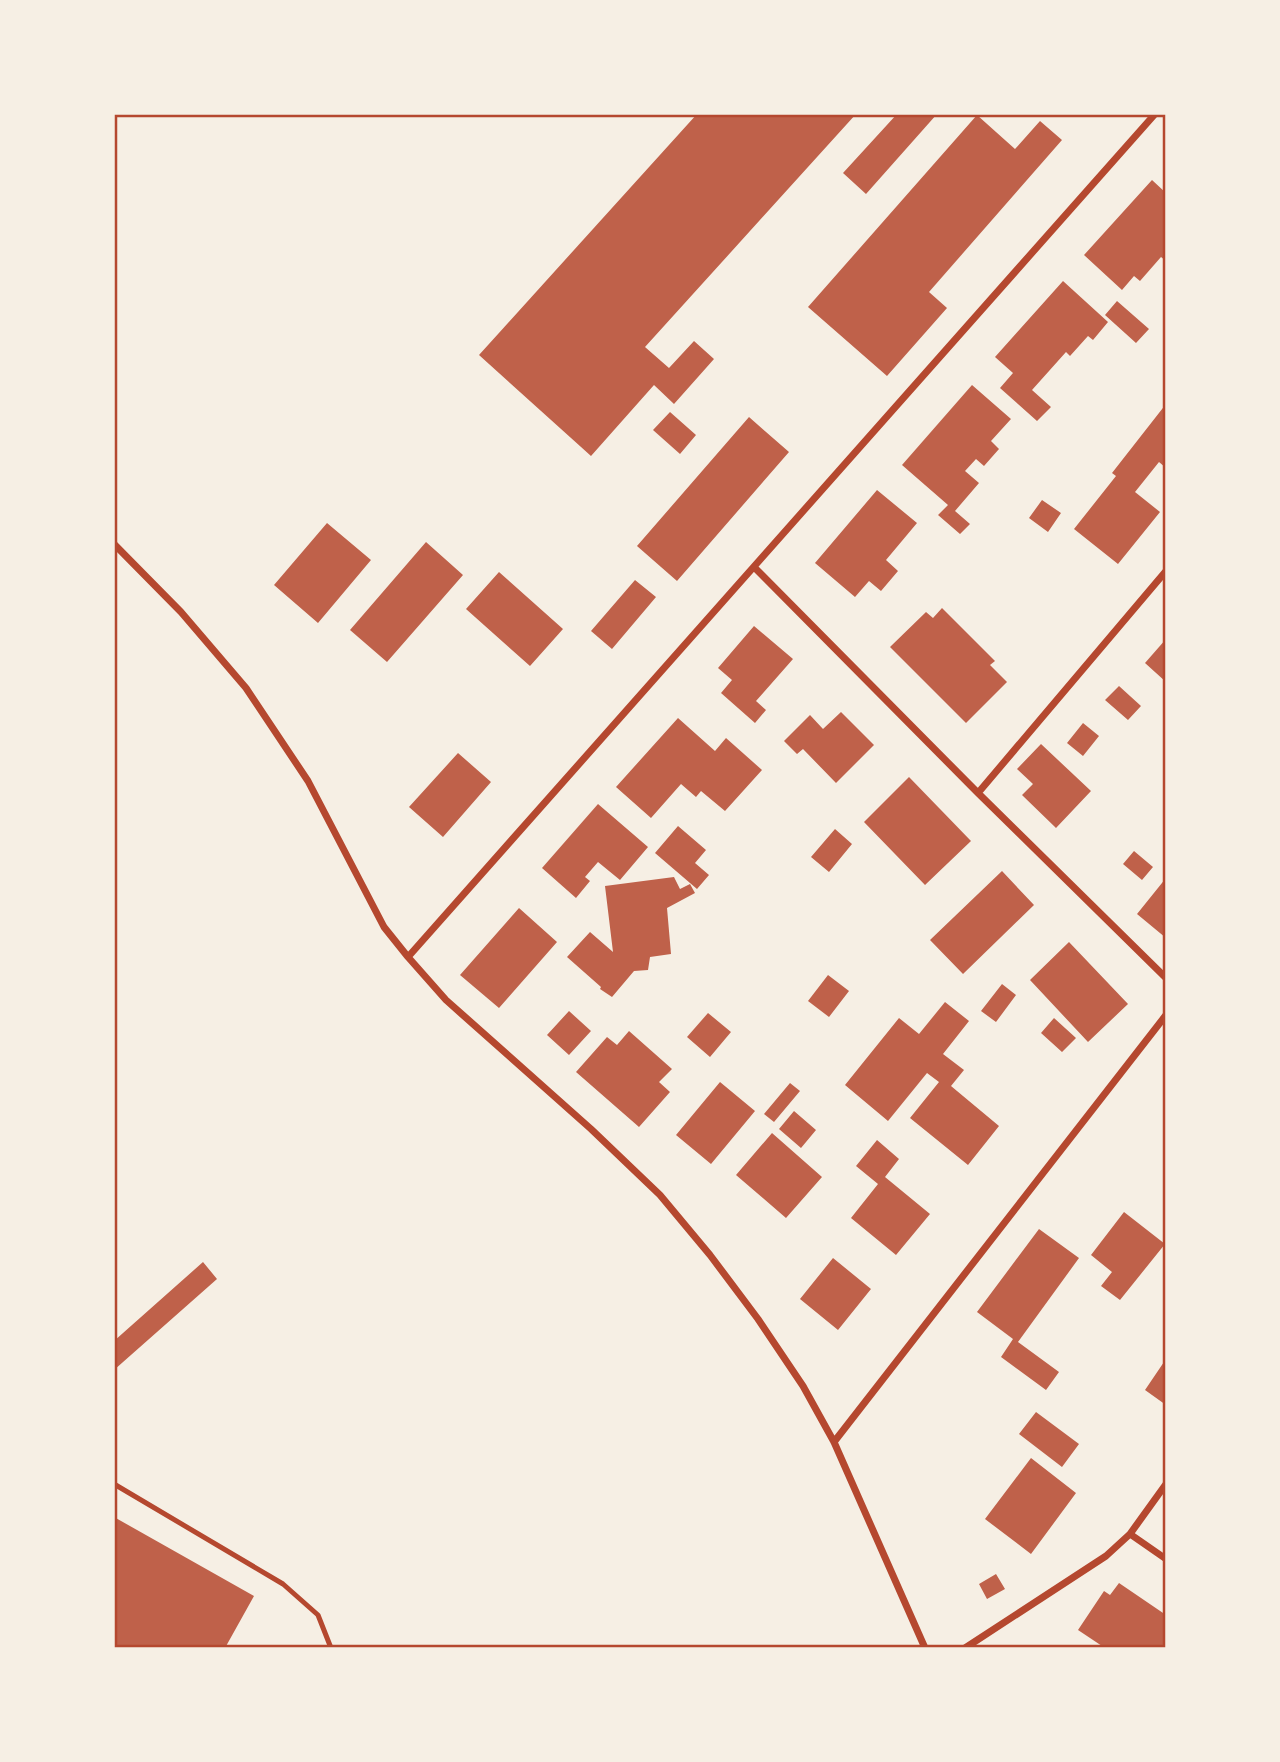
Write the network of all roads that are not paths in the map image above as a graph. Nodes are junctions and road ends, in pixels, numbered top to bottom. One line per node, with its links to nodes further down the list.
1 (1155, 114): 3 (street)
2 (114, 544): 6 (street)
3 (755, 568): 5 (street); 6 (street)
4 (1166, 571): 5 (street)
5 (978, 793): 7 (street)
6 (408, 957): 9 (street)
7 (1166, 978)
8 (1166, 1015): 9 (street)
9 (834, 1442): 15 (street)
10 (114, 1484): 14 (lane)
11 (1166, 1484): 12 (street)
12 (1130, 1534): 13 (street); 16 (street)
13 (1166, 1559)
14 (331, 1648)
15 (925, 1648)
16 (965, 1648)

